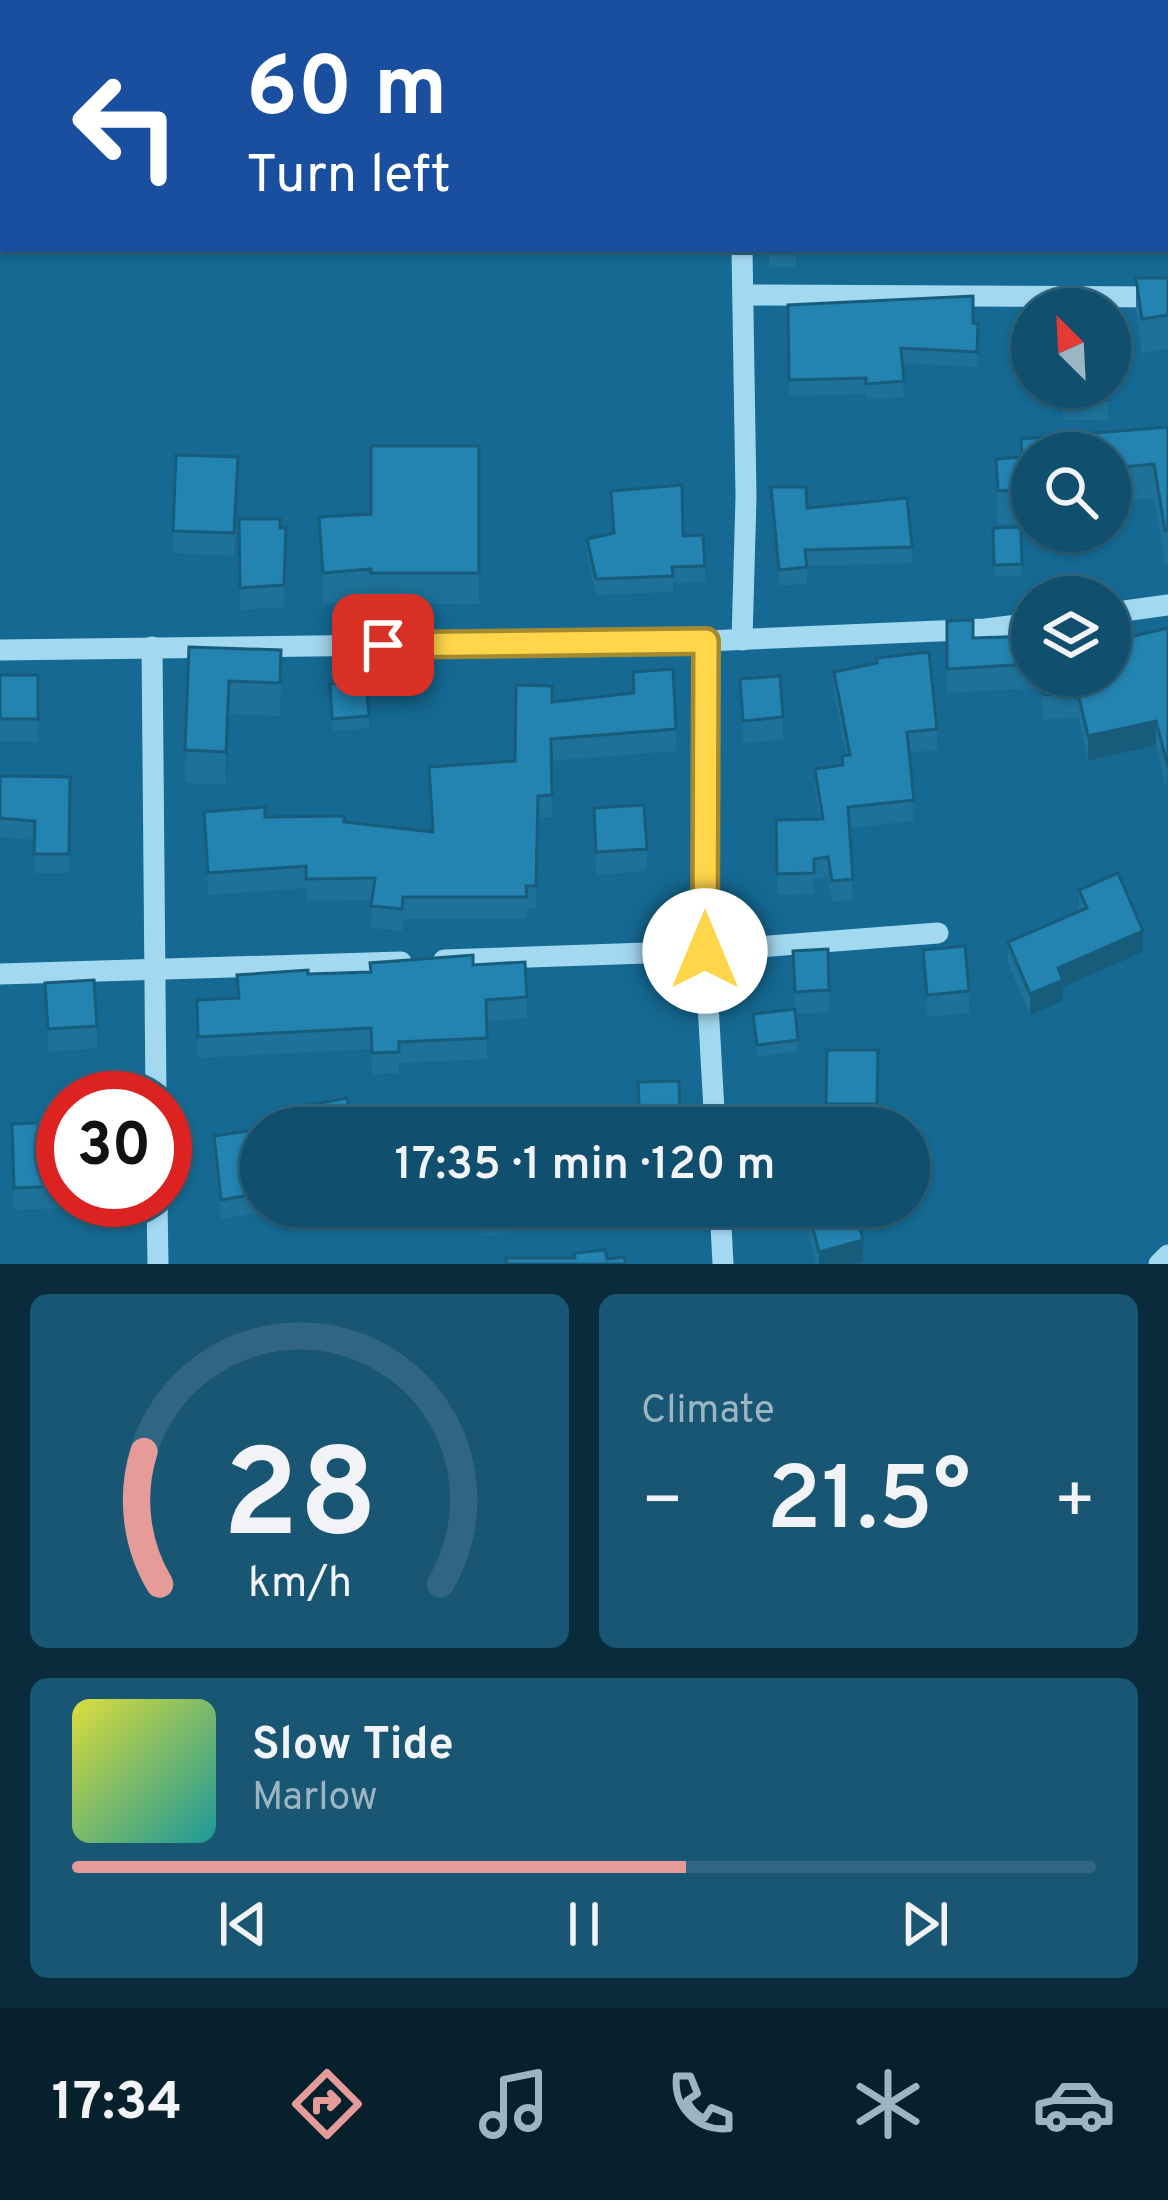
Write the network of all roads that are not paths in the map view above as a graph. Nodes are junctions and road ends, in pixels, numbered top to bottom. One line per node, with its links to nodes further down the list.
1 (742, 252): 2 (street)
2 (742, 295): 3 (street); 7 (street)
3 (1168, 297)
4 (1168, 605): 5 (street)
5 (1131, 610)
6 (1011, 626): 7 (street)
7 (742, 640): 8 (street)
8 (706, 641): 9 (street); 12 (street)
9 (152, 647): 10 (street); 13 (street)
10 (0, 650)
11 (938, 933): 12 (street)
12 (705, 951): 13 (street); 16 (street)
13 (154, 970): 14 (street); 15 (street)
14 (0, 974)
15 (156, 1071)
16 (715, 1107)
17 (157, 1227): 20 (street)
18 (721, 1227): 21 (street)
19 (1168, 1255): 22 (street)
20 (158, 1264)
21 (723, 1264)
22 (1159, 1264)

